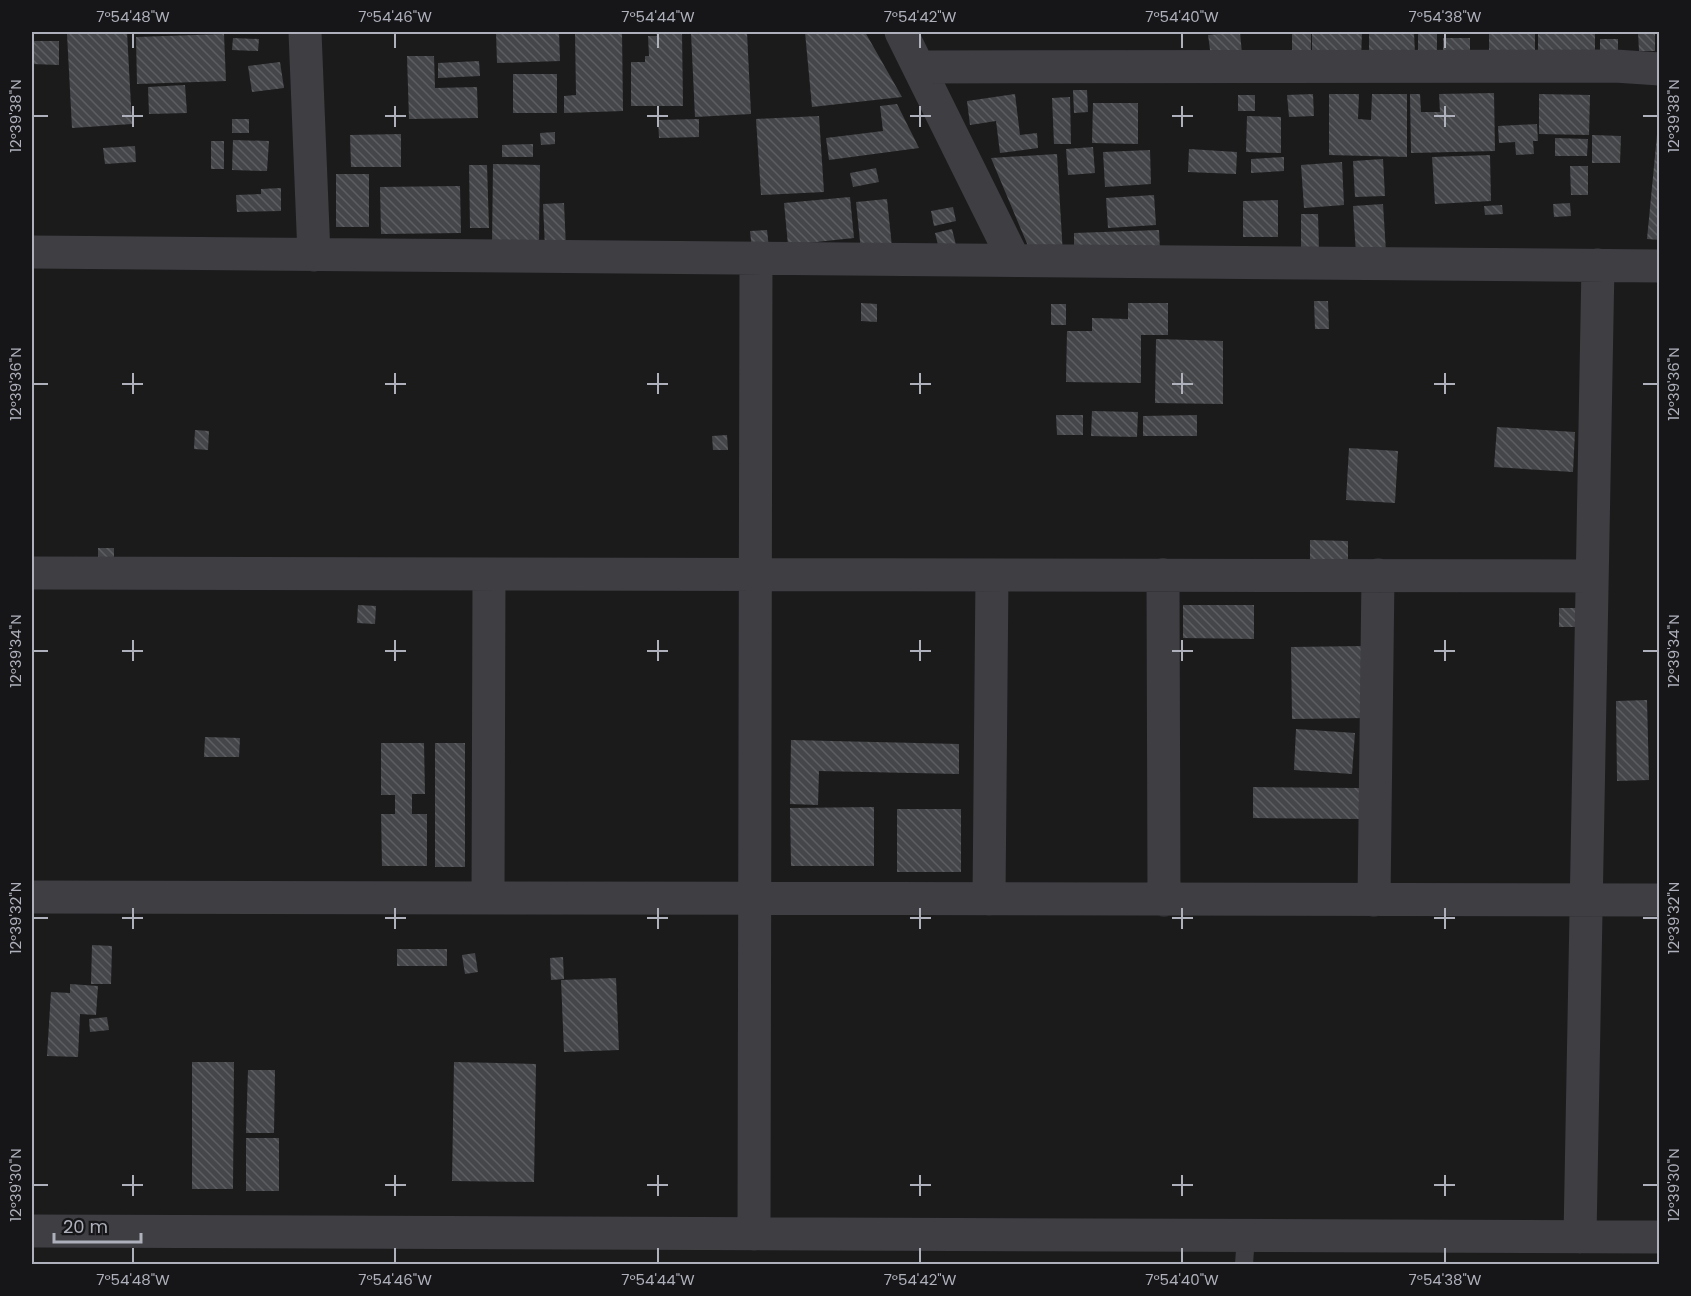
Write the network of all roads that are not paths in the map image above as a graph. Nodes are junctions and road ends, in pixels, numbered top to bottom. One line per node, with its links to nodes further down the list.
1 (305, 32): 6 (street)
2 (901, 32): 3 (street)
3 (919, 67): 4 (street); 8 (street)
4 (1659, 69)
5 (32, 252): 6 (street)
6 (314, 255): 7 (street)
7 (756, 258): 8 (street); 13 (street)
8 (1014, 260): 9 (street)
9 (1598, 265): 10 (street); 17 (street)
10 (1659, 266)
11 (32, 573): 12 (street)
12 (489, 574): 13 (street); 19 (street)
13 (755, 574): 14 (street); 20 (street)
14 (992, 575): 15 (street); 21 (street)
15 (1163, 575): 16 (street); 22 (street)
16 (1378, 576): 17 (street); 23 (street)
17 (1592, 576): 24 (street)
18 (32, 897): 19 (street)
19 (488, 898): 20 (street)
20 (755, 899): 21 (street); 27 (street)
21 (989, 899): 22 (street)
22 (1164, 900): 23 (street)
23 (1374, 900): 24 (street)
24 (1586, 900): 25 (street); 28 (street)
25 (1659, 900)
26 (32, 1231): 27 (street)
27 (754, 1234): 30 (street)
28 (1580, 1237): 29 (street); 30 (street)
29 (1659, 1237)
30 (1245, 1250)

